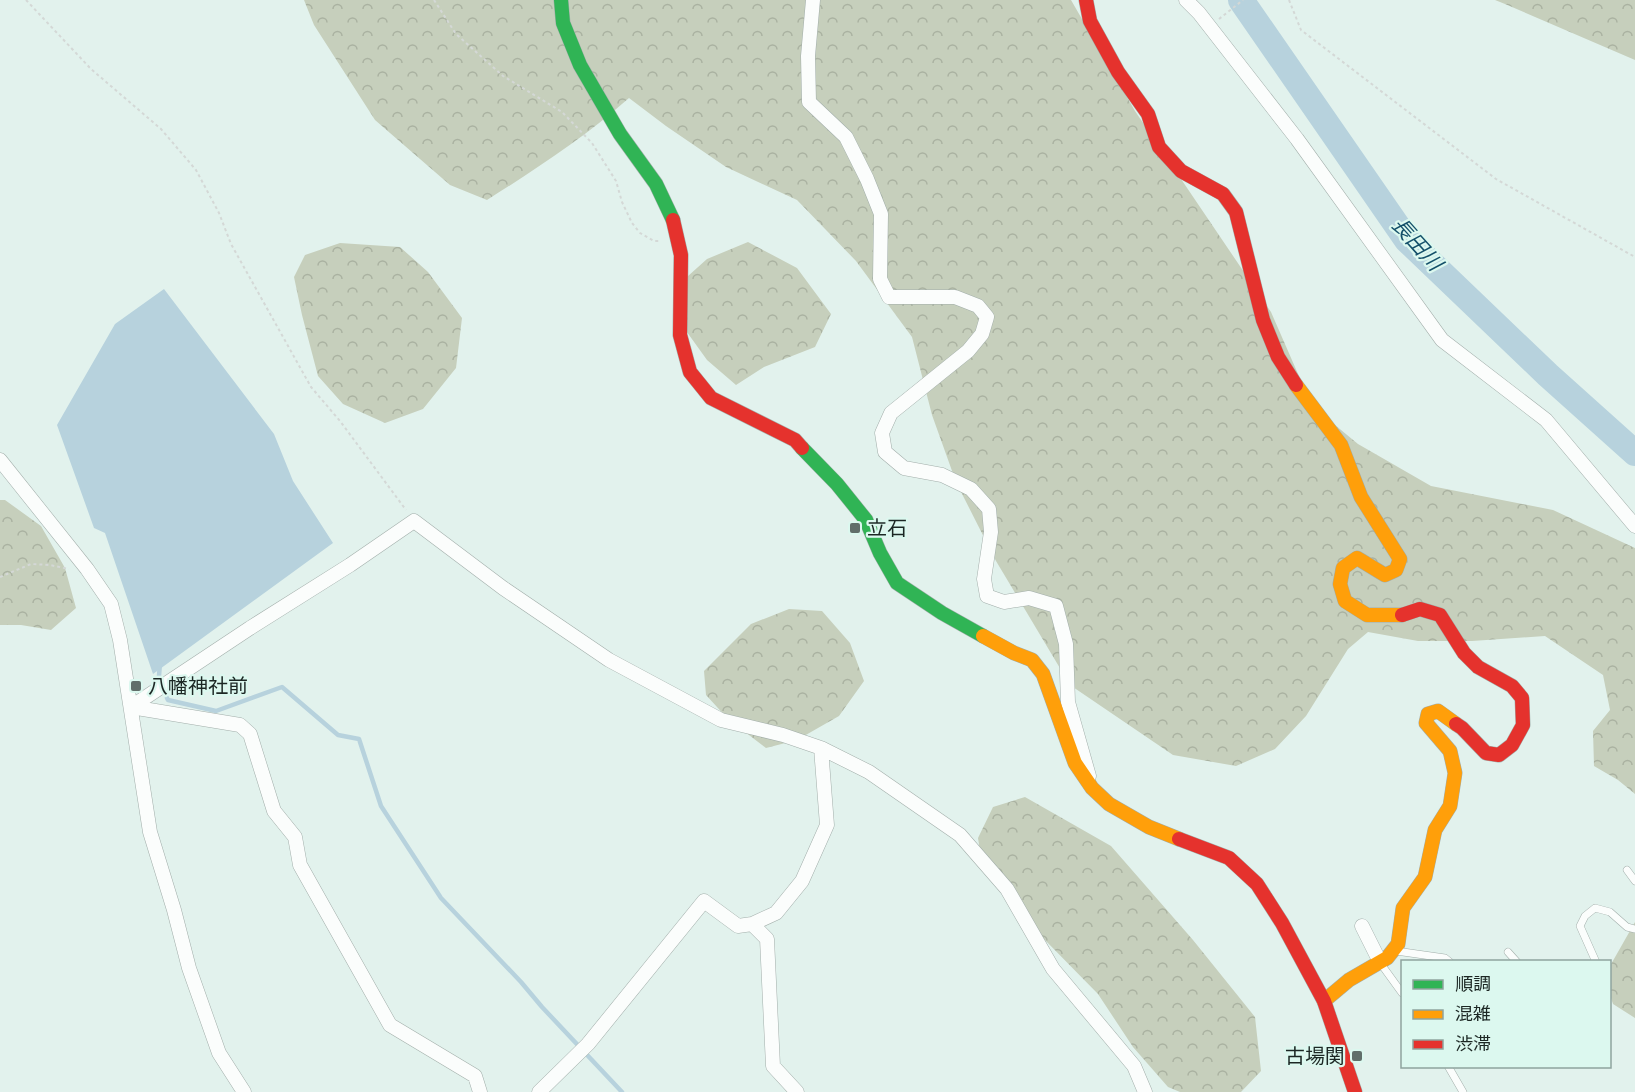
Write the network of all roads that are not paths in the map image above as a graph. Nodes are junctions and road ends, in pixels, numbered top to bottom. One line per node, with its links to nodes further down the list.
1 (561, 0): 9 (street)
2 (813, 0): 9 (street)
3 (1086, 0): 15 (street)
4 (1186, 0): 6 (street)
5 (0, 460): 7 (street)
6 (1635, 526)
7 (131, 707): 8 (street); 24 (street); 25 (street)
8 (821, 748): 12 (street); 28 (street)
9 (1092, 788): 22 (street)
10 (1627, 870): 11 (lane)
11 (1635, 881)
12 (752, 924): 26 (street); 27 (street)
13 (1362, 926): 20 (street)
14 (1635, 929): 19 (lane)
15 (1393, 950): 17 (lane); 20 (street)
16 (1508, 952): 18 (lane)
17 (1448, 960)
18 (1515, 960)
19 (1595, 960)
20 (1380, 962): 21 (lane); 22 (street)
21 (1401, 992)
22 (1324, 1001): 29 (street)
23 (1449, 1068): 30 (lane)
24 (244, 1092)
25 (480, 1092)
26 (539, 1092)
27 (797, 1092)
28 (1145, 1092)
29 (1355, 1092)
30 (1463, 1092)

